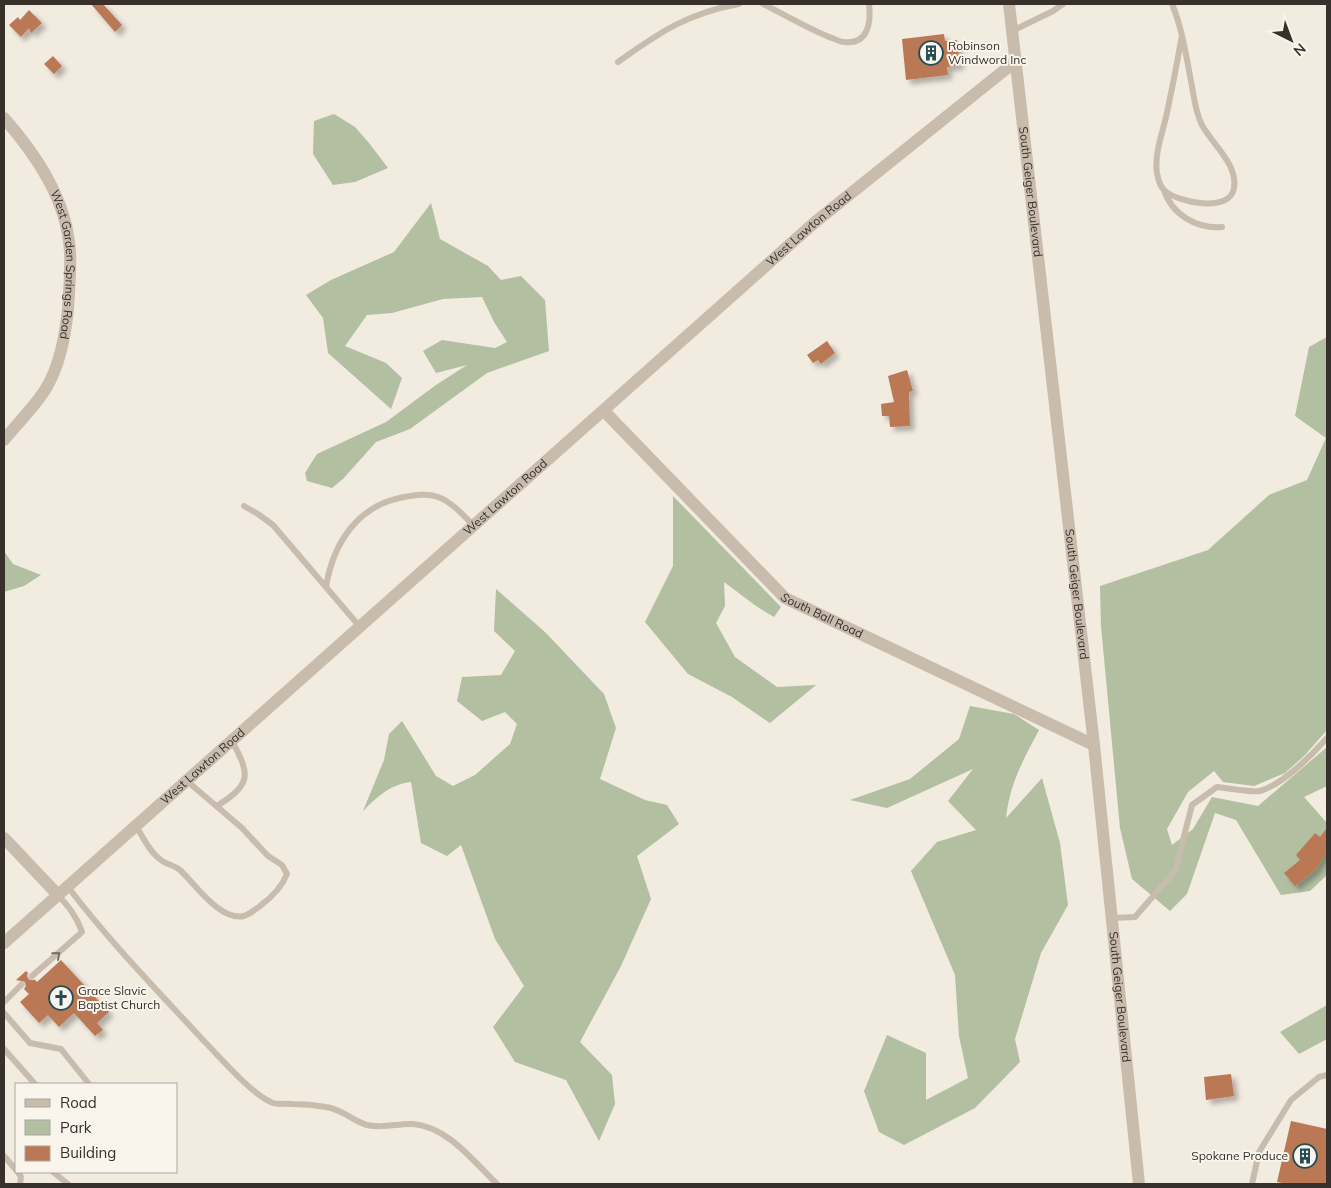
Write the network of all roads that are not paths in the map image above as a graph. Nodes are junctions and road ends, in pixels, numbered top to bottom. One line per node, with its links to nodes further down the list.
1 (739, 4): 10 (lane)
2 (763, 4): 3 (lane)
3 (869, 4)
4 (1010, 4): 7 (street, South Geiger Boulevard)
5 (1064, 4): 7 (lane)
6 (1172, 4): 8 (lane)
7 (1012, 31): 9 (street, South Geiger Boulevard)
8 (1182, 35): 12 (lane); 12 (lane)
9 (1016, 61): 14 (street, West Lawton Road); 22 (street, South Geiger Boulevard)
10 (618, 62)
11 (4, 118): 15 (street, West Garden Springs Road)
12 (1164, 190): 13 (lane)
13 (1222, 227)
14 (604, 411): 17 (street, West Lawton Road); 22 (street, South Ball Road)
15 (4, 440)
16 (244, 506): 18 (lane)
17 (474, 526): 18 (lane); 19 (street, West Lawton Road)
18 (326, 587): 19 (lane)
19 (360, 628): 21 (street, West Lawton Road)
20 (1327, 738): 28 (lane)
21 (232, 741): 23 (street, West Lawton Road); 24 (lane)
22 (1094, 745): 28 (street, South Geiger Boulevard)
23 (187, 781): 24 (lane); 25 (street, West Lawton Road)
24 (217, 806): 25 (lane)
25 (136, 826): 27 (street, West Lawton Road)
26 (4, 838): 27 (street)
27 (63, 891): 29 (street, West Lawton Road); 30 (lane, one-way to 27); 42 (lane)
28 (1111, 918): 43 (street, South Geiger Boulevard)
29 (4, 943)
30 (32, 976)
31 (21, 986): 32 (lane)
32 (4, 1002)
33 (4, 1012): 37 (lane)
34 (4, 1049): 36 (lane)
35 (1327, 1075): 44 (lane)
36 (34, 1083)
37 (88, 1083)
38 (4, 1156): 39 (lane)
39 (15, 1167)
40 (54, 1173): 41 (lane)
41 (68, 1184)
42 (497, 1184)
43 (1140, 1184)
44 (1252, 1184)

